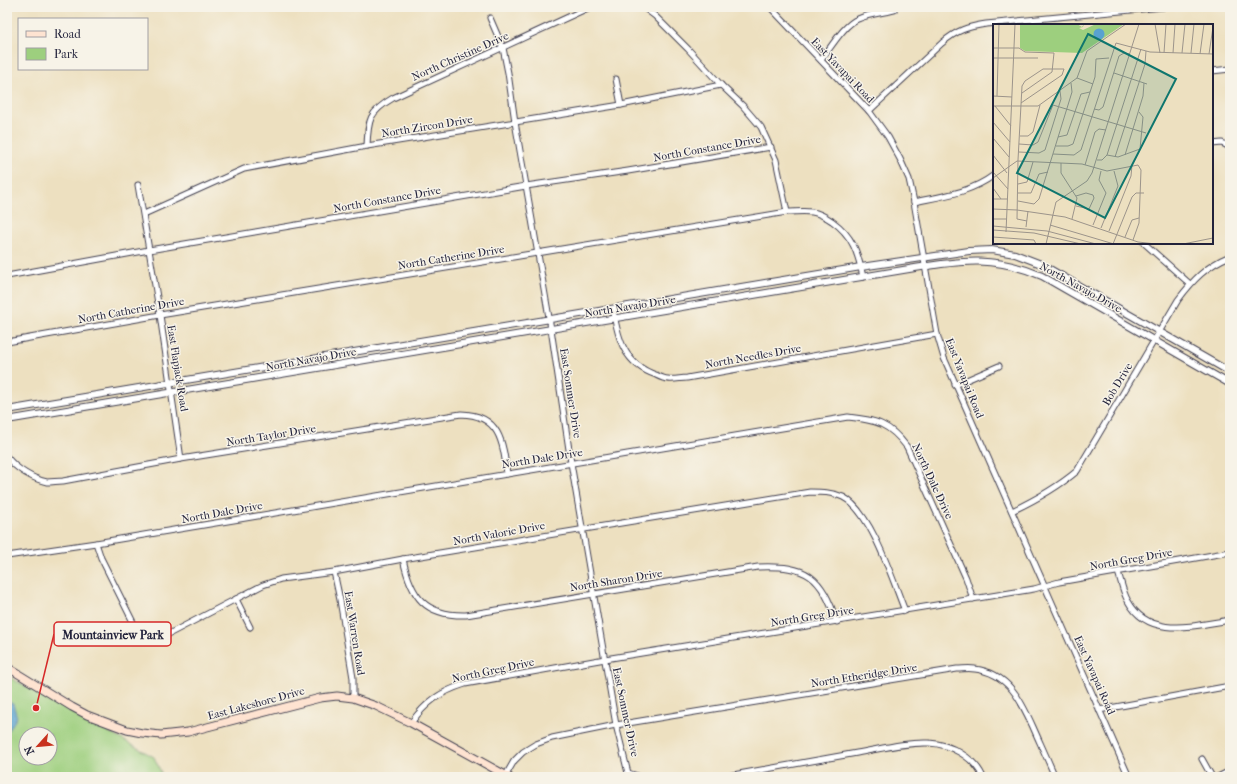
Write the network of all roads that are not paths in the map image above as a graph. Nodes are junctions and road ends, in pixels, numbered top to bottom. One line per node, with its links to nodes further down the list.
1 (590, 7): 9 (street, North Christine Drive)
2 (643, 7): 14 (street)
3 (770, 7): 10 (street, East Yavapai Road)
4 (1163, 7): 8 (street)
5 (894, 10): 10 (street)
6 (490, 18): 9 (street, East Sommer Drive)
7 (993, 24): 16 (street)
8 (997, 24)
9 (503, 48): 17 (street, East Sommer Drive); 19 (street, North Christine Drive)
10 (821, 60): 16 (street, East Yavapai Road)
11 (1230, 69): 12 (street)
12 (1213, 71)
13 (616, 79): 15 (street)
14 (721, 85): 15 (street, North Zircon Drive); 20 (street)
15 (621, 105): 17 (street, North Zircon Drive)
16 (869, 111): 25 (street, East Yavapai Road)
17 (515, 122): 19 (street, North Zircon Drive); 24 (street, East Sommer Drive)
18 (1213, 144): 21 (street)
19 (367, 146): 27 (street, North Zircon Drive)
20 (771, 147): 24 (street, North Constance Drive); 26 (street)
21 (1230, 147)
22 (993, 176): 25 (street)
23 (138, 185): 27 (street, East Flapjack Road)
24 (526, 186): 29 (street, North Constance Drive); 30 (street, East Sommer Drive)
25 (914, 202): 32 (street, East Yavapai Road)
26 (787, 212): 30 (street, North Catherine Drive); 34 (street, North Catherine Drive)
27 (144, 214): 29 (street, East Flapjack Road)
28 (1145, 244): 39 (street)
29 (149, 250): 36 (street, North Constance Drive); 41 (street, East Flapjack Road)
30 (537, 253): 41 (street, North Catherine Drive); 43 (street, East Sommer Drive)
31 (1230, 256): 39 (street, Bob Drive)
32 (924, 257): 33 (street, East Yavapai Road); 34 (street, North Navajo Drive); 35 (street, North Navajo Drive)
33 (926, 266): 37 (street, North Navajo Drive); 38 (street, North Navajo Drive); 46 (street, East Yavapai Road)
34 (861, 267): 37 (street, North Catherine Drive); 40 (street, North Navajo Drive)
35 (1060, 274): 38 (street); 45 (street, North Navajo Drive)
36 (7, 276)
37 (863, 277): 42 (street, North Navajo Drive)
38 (1054, 282): 47 (street, North Navajo Drive)
39 (1190, 284): 45 (street, Bob Drive)
40 (613, 309): 42 (street, North Needles Drive); 43 (street, North Navajo Drive)
41 (160, 315): 48 (street, North Catherine Drive); 51 (street, East Flapjack Road)
42 (615, 319): 44 (street, North Navajo Drive); 46 (street, North Needles Drive)
43 (549, 320): 44 (street, East Sommer Drive); 51 (street, North Navajo Drive)
44 (551, 329): 54 (street, North Navajo Drive); 59 (street, East Sommer Drive)
45 (1160, 331): 47 (street, Bob Drive); 50 (street, North Navajo Drive)
46 (937, 334): 53 (street, East Yavapai Road)
47 (1155, 340): 52 (street, North Navajo Drive); 61 (street, Bob Drive)
48 (7, 342)
49 (999, 366): 53 (street)
50 (1230, 372)
51 (170, 382): 54 (street, East Flapjack Road); 55 (street, North Navajo Drive)
52 (1230, 384)
53 (955, 385): 61 (street, East Yavapai Road)
54 (172, 393): 56 (street, North Navajo Drive); 58 (street, East Flapjack Road)
55 (7, 410)
56 (7, 420)
57 (7, 457): 58 (street, North Taylor Drive)
58 (181, 459): 60 (street, North Taylor Drive)
59 (571, 464): 60 (street, North Dale Drive); 62 (street, East Sommer Drive); 72 (street, North Dale Drive)
60 (507, 474): 63 (street, North Dale Drive)
61 (1012, 512): 69 (street, East Yavapai Road)
62 (583, 528): 66 (street, North Valorie Drive); 70 (street, East Sommer Drive); 73 (street, North Valorie Drive)
63 (96, 543): 65 (street, North Dale Drive); 71 (street, North Valorie Drive)
64 (1230, 552): 68 (street, North Greg Drive)
65 (7, 556)
66 (403, 559): 67 (street, North Valorie Drive); 70 (street, North Sharon Drive)
67 (334, 572): 71 (street, North Valorie Drive); 80 (street, East Warren Road)
68 (1118, 572): 69 (street, North Greg Drive); 74 (street)
69 (1044, 586): 72 (street, North Greg Drive); 81 (street, East Yavapai Road)
70 (594, 594): 75 (street, North Sharon Drive); 77 (street, East Sommer Drive)
71 (236, 598): 76 (street)
72 (973, 599): 73 (street, North Greg Drive)
73 (905, 611): 75 (street, North Greg Drive)
74 (1230, 620)
75 (838, 622): 77 (street, North Greg Drive)
76 (250, 626)
77 (605, 659): 82 (street, North Greg Drive); 83 (street, East Sommer Drive)
78 (7, 667): 80 (main road, East Lakeshore Drive)
79 (1230, 686): 81 (street)
80 (353, 698): 82 (main road, East Lakeshore Drive)
81 (1099, 710): 92 (street, East Yavapai Road)
82 (411, 723): 87 (main road, East Lakeshore Drive)
83 (616, 725): 86 (street, East Sommer Drive); 87 (street, North Etheridge Drive); 91 (street, North Etheridge Drive)
84 (1202, 760): 93 (street)
85 (1230, 771): 94 (street)
86 (628, 775): 88 (street, East Sommer Drive)
87 (507, 776)
88 (641, 777)
89 (722, 777): 90 (street)
90 (983, 777)
91 (1055, 777)
92 (1129, 777)
93 (1212, 777)
94 (1218, 777)

